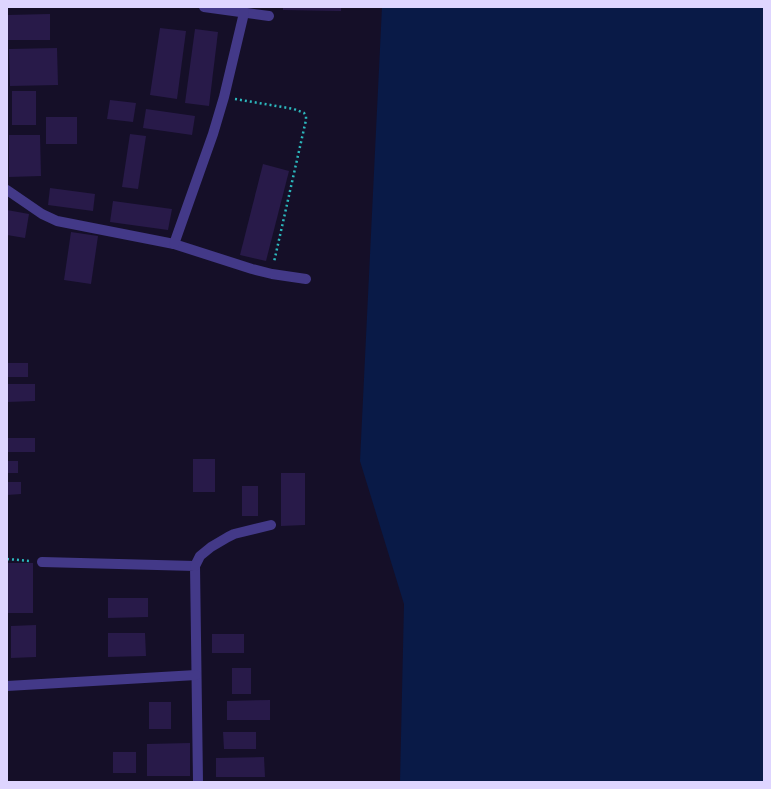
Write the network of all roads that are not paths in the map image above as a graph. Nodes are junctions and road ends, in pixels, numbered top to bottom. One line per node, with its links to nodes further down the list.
1 (204, 7): 2 (street)
2 (244, 12): 3 (street); 5 (street)
3 (269, 16)
4 (7, 190): 5 (street)
5 (174, 244): 6 (street)
6 (306, 279)
7 (271, 525): 9 (street)
8 (42, 562): 9 (street)
9 (195, 566): 10 (street)
10 (196, 675): 11 (street); 12 (street)
11 (7, 686)
12 (198, 782)

